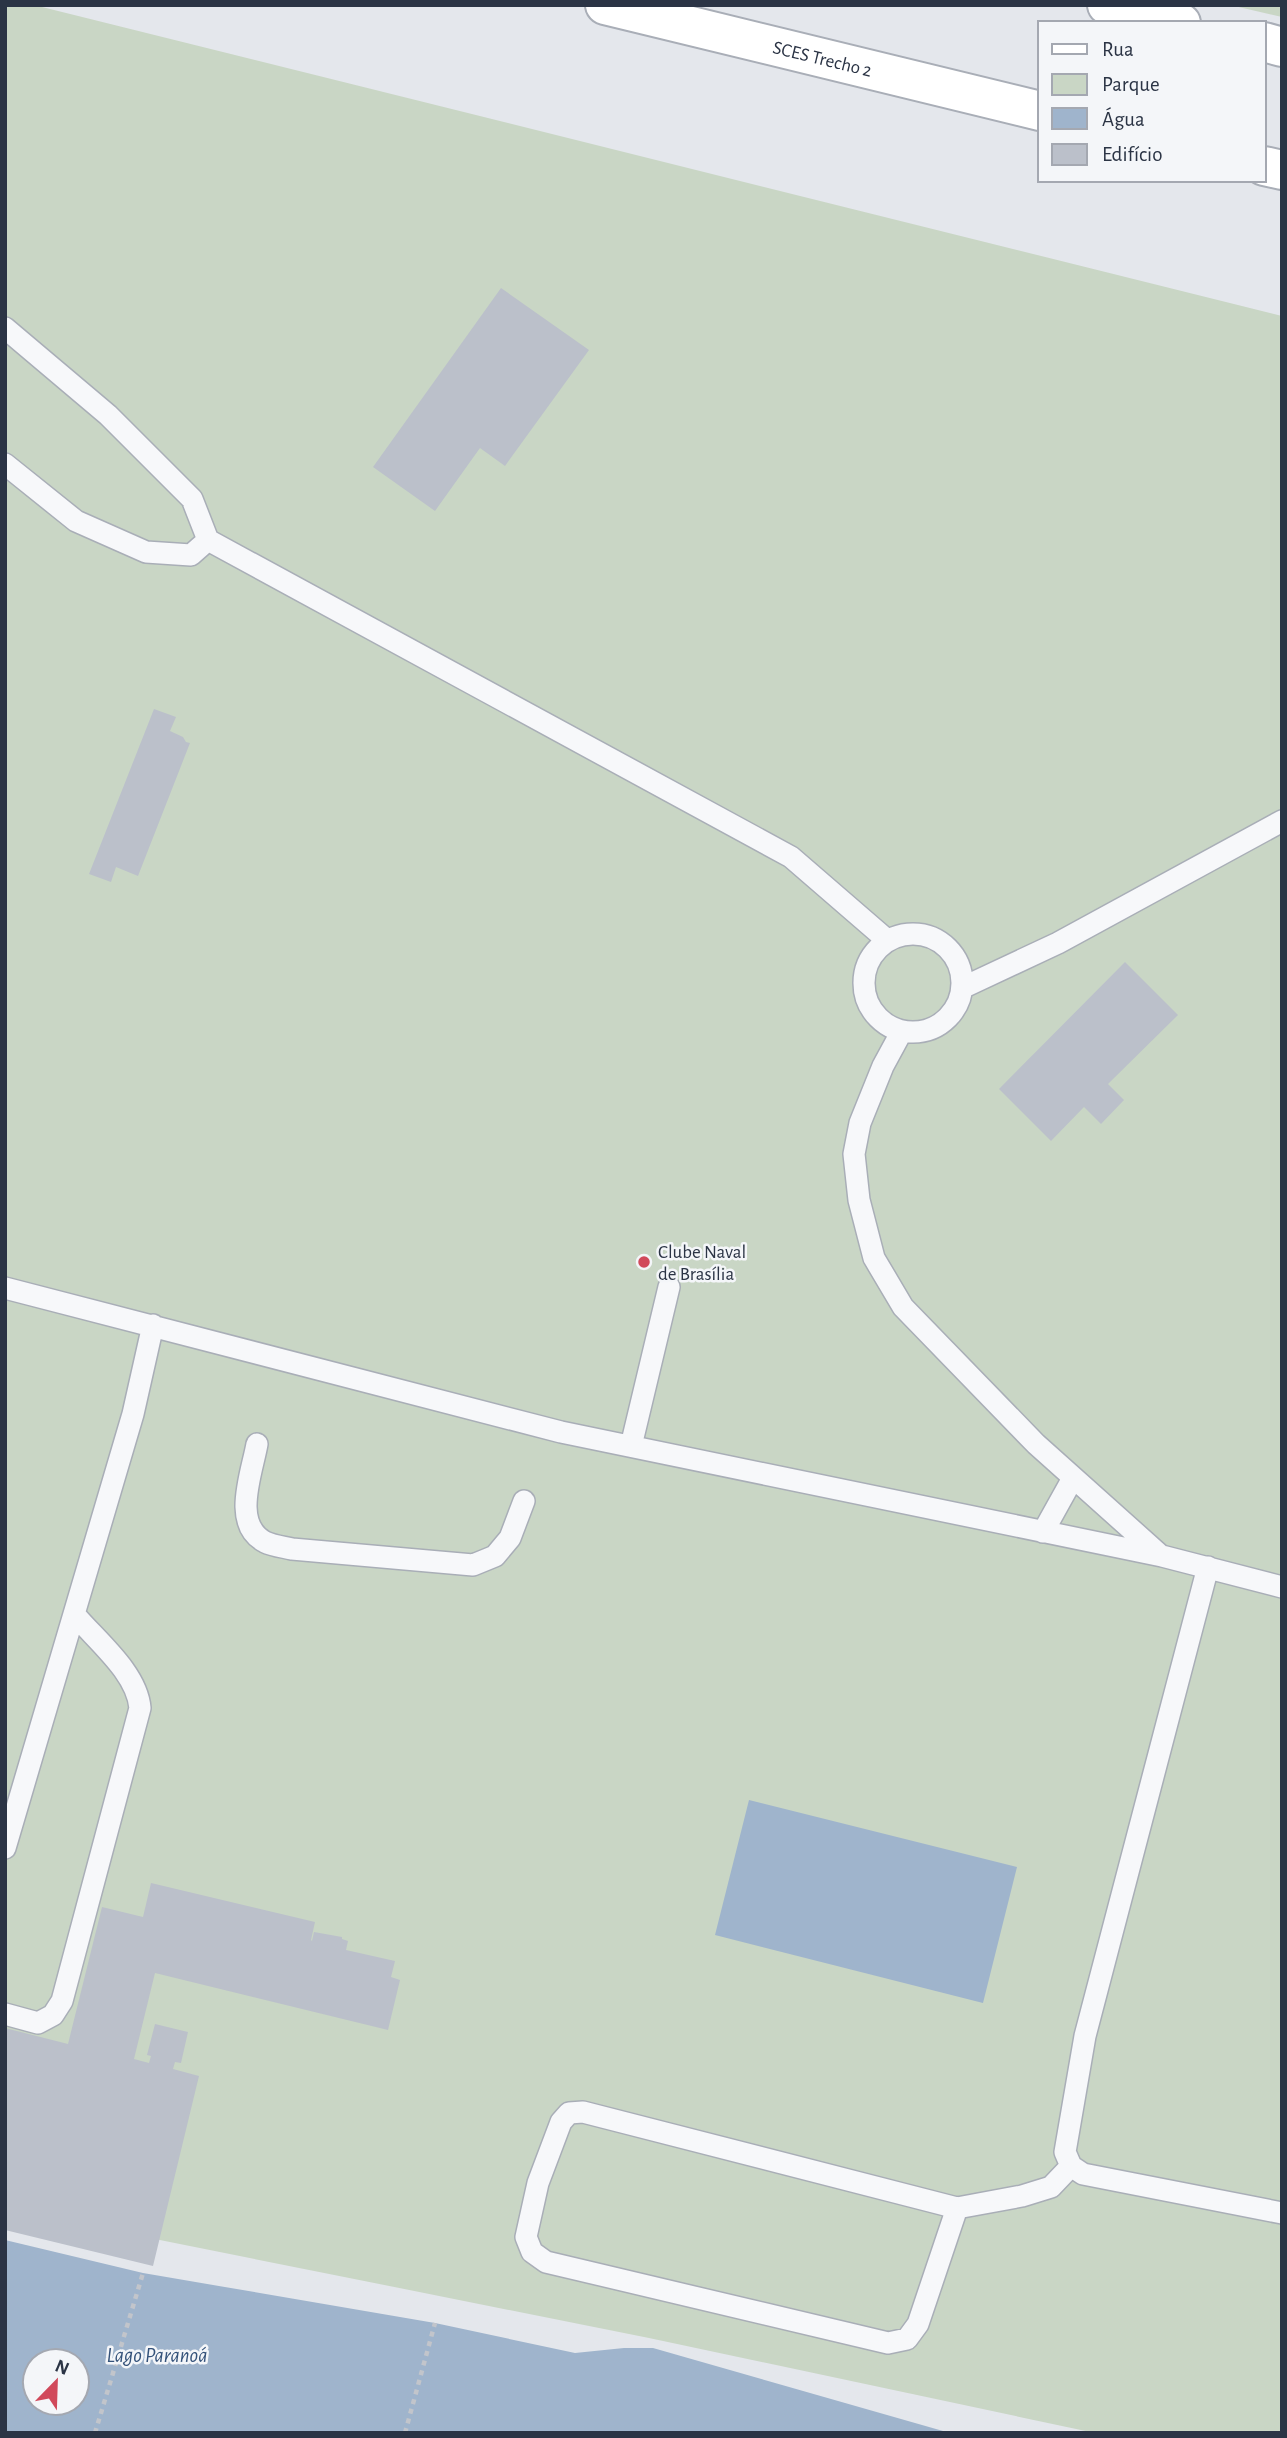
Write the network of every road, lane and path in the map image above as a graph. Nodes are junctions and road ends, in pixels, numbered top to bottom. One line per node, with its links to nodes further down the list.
1 (605, 5): 4 (main road, SCES Trecho 2)
2 (1107, 5): 3 (main road)
3 (1173, 21)
4 (1038, 111)
5 (5, 328): 7 (lane)
6 (5, 464): 7 (lane)
7 (208, 540): 9 (lane)
8 (1282, 821): 10 (lane)
9 (887, 940): 10 (lane); 11 (lane)
10 (962, 988): 11 (lane)
11 (902, 1031): 17 (lane)
12 (5, 1287): 14 (lane)
13 (669, 1287): 16 (lane)
14 (153, 1325): 16 (lane); 23 (lane)
15 (257, 1444): 18 (lane)
16 (631, 1446): 19 (lane)
17 (1073, 1478): 19 (lane); 20 (lane)
18 (524, 1501)
19 (1043, 1532): 20 (lane)
20 (1162, 1556): 21 (lane)
21 (1208, 1567): 22 (lane); 26 (lane)
22 (1282, 1587)
23 (75, 1615): 24 (lane); 25 (lane)
24 (5, 1848)
25 (5, 2014)
26 (1070, 2166): 27 (lane); 28 (lane)
27 (957, 2208): 27 (lane)
28 (1282, 2213)
29 (143, 2273): 31 (path)
30 (435, 2323): 32 (path)
31 (95, 2433)
32 (405, 2433)

